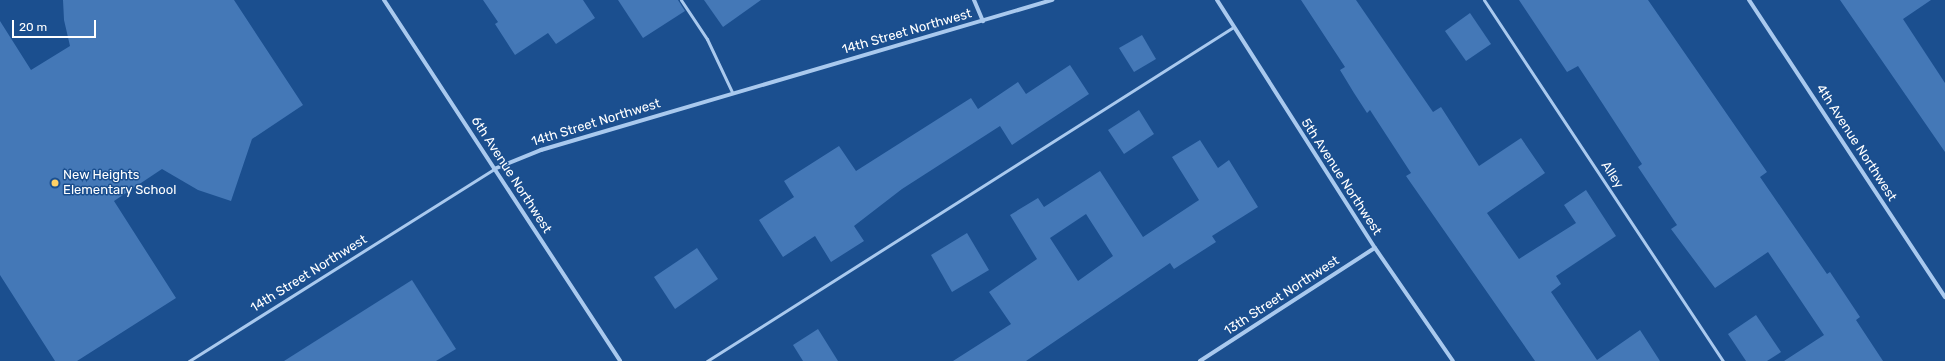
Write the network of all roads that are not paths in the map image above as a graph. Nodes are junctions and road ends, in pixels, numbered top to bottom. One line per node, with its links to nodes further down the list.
1 (384, 0): 11 (street, 6th Avenue Northwest)
2 (681, 0): 10 (lane)
3 (974, 0): 8 (street)
4 (1052, 0): 8 (street, 14th Street Northwest)
5 (1217, 0): 9 (street, 5th Avenue Northwest)
6 (1484, 0): 19 (lane, Alley)
7 (1749, 0): 13 (street, 4th Avenue Northwest)
8 (983, 21): 10 (street, 14th Street Northwest)
9 (1232, 28): 12 (street, 5th Avenue Northwest); 16 (lane)
10 (732, 92): 11 (street, 14th Street Northwest)
11 (494, 168): 14 (lane, 14th Street Northwest); 15 (street, 6th Avenue Northwest)
12 (1375, 248): 17 (street, 13th Street Northwest); 18 (street, 5th Avenue Northwest)
13 (1945, 298)
14 (189, 361)
15 (620, 361)
16 (707, 361)
17 (1200, 361)
18 (1453, 361)
19 (1723, 361)

